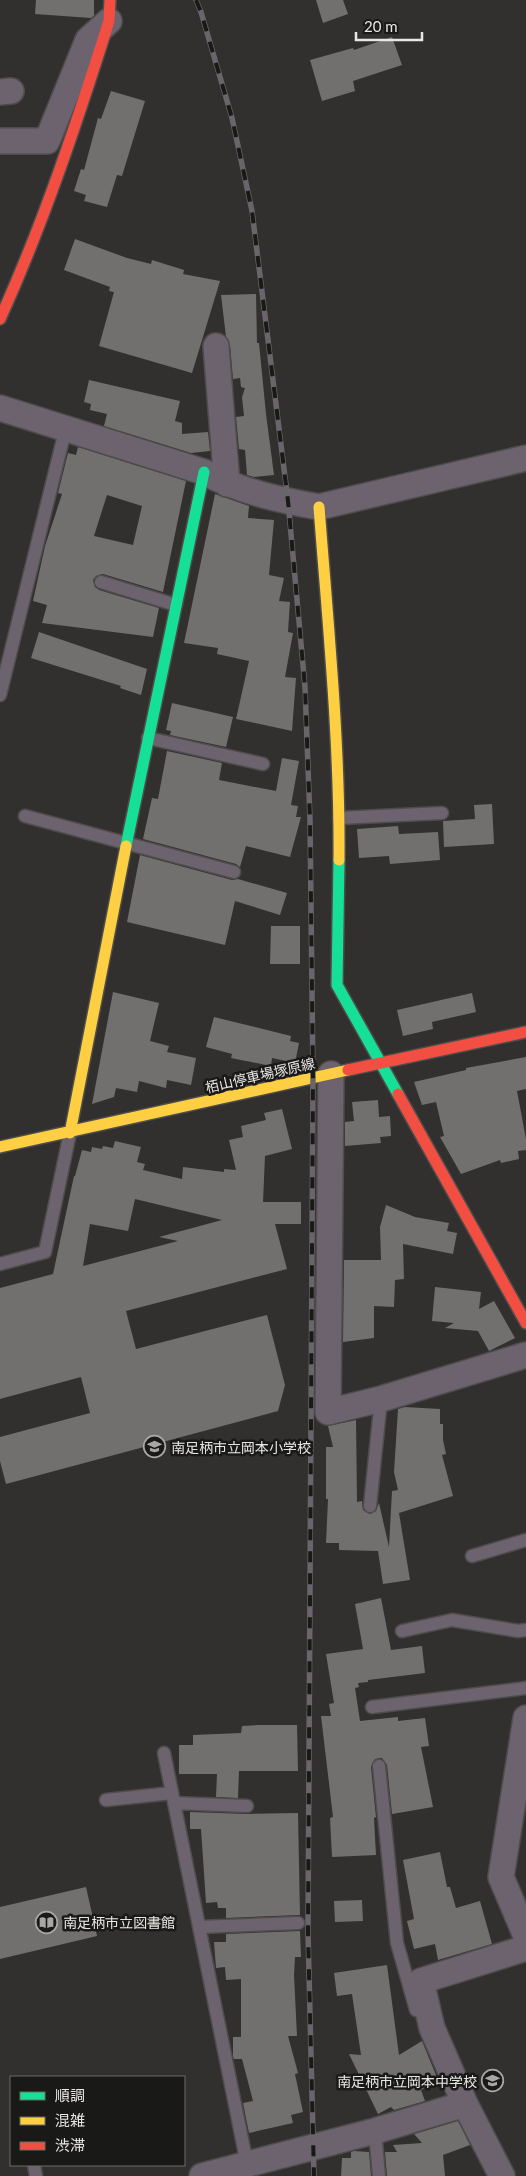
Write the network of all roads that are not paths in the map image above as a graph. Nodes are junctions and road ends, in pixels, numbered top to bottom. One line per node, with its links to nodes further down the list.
1 (110, 10): 2 (street); 3 (street)
2 (0, 141)
3 (0, 319)
4 (216, 346): 9 (street)
5 (0, 408): 6 (street)
6 (66, 427): 8 (street); 13 (lane)
7 (526, 458): 10 (street)
8 (204, 472): 9 (street); 12 (street)
9 (227, 484): 10 (street)
10 (319, 507): 18 (street)
11 (101, 582): 12 (lane)
12 (176, 604): 14 (street)
13 (0, 695)
14 (148, 738): 15 (lane); 19 (street)
15 (263, 764)
16 (442, 813): 18 (lane)
17 (25, 816): 19 (lane)
18 (339, 818): 22 (street)
19 (126, 844): 20 (lane); 24 (street)
20 (234, 872)
21 (526, 1032): 22 (street, 栢山停車場塚原線)
22 (380, 1064): 23 (street, 栢山停車場塚原線); 27 (street)
23 (331, 1074): 24 (street, 栢山停車場塚原線); 29 (street)
24 (70, 1133): 25 (street, 栢山停車場塚原線); 26 (lane)
25 (0, 1147)
26 (0, 1264)
27 (526, 1323)
28 (526, 1354): 29 (street)
29 (382, 1399): 30 (lane)
30 (370, 1506)
31 (526, 1540): 32 (lane)
32 (472, 1556)
33 (526, 1630): 34 (lane)
34 (402, 1631)
35 (526, 1688): 36 (lane)
36 (372, 1707)
37 (526, 1718): 45 (street)
38 (164, 1753): 40 (lane)
39 (379, 1766): 47 (lane)
40 (173, 1798): 41 (lane); 42 (lane); 44 (lane)
41 (106, 1800)
42 (247, 1806)
43 (298, 1923): 44 (lane)
44 (199, 1927): 50 (lane)
45 (526, 1936)
46 (526, 1948): 47 (street)
47 (432, 2028): 48 (street)
48 (465, 2104): 49 (street); 53 (street)
49 (375, 2131): 50 (street); 52 (lane)
50 (247, 2164): 51 (street)
51 (202, 2176)
52 (380, 2176)
53 (502, 2176)

